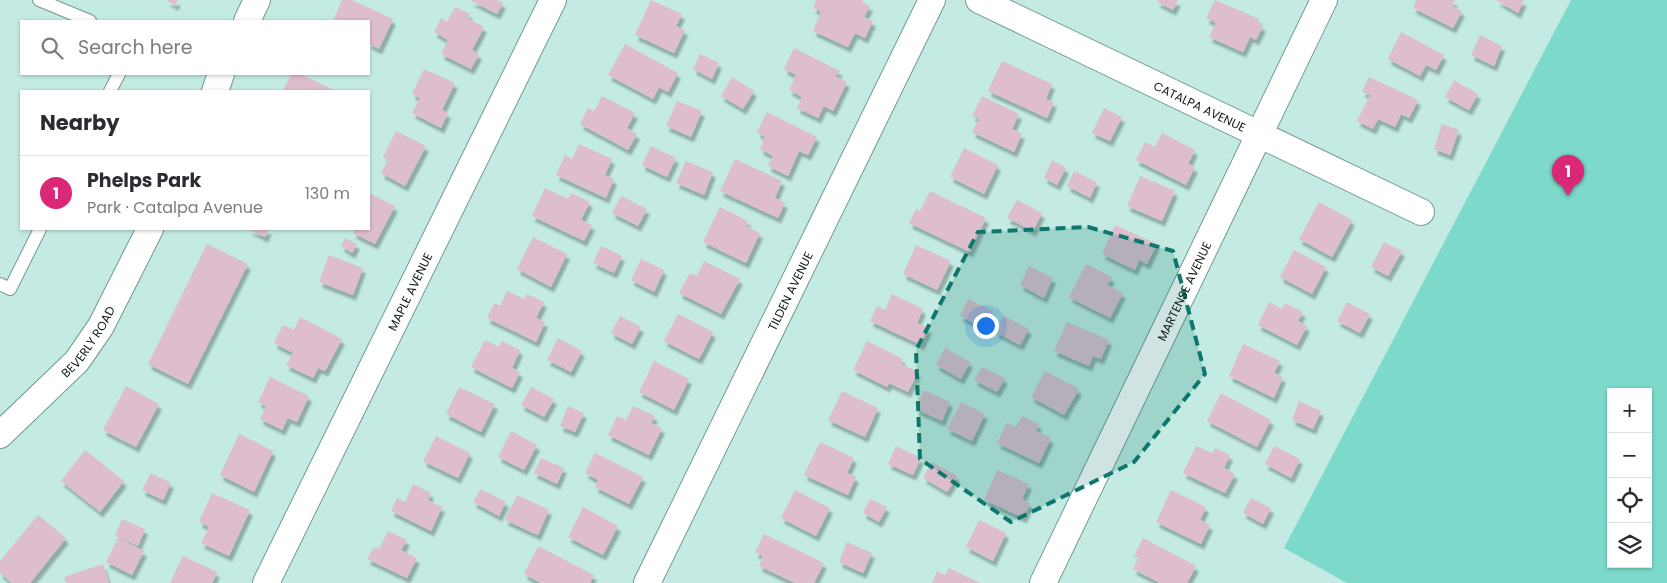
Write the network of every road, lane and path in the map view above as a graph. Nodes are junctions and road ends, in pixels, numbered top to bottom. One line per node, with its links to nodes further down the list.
1 (39, 0): 7 (lane)
2 (257, 0): 8 (street)
3 (553, 0): 19 (street, MAPLE AVENUE)
4 (932, 0): 20 (street, TILDEN AVENUE)
5 (979, 0): 13 (street, CATALPA AVENUE)
6 (1324, 0): 13 (street, MARTENSE AVENUE)
7 (88, 20)
8 (247, 20)
9 (118, 75): 11 (lane)
10 (220, 75): 12 (street)
11 (110, 90)
12 (214, 90)
13 (1259, 135): 14 (street, CATALPA AVENUE); 21 (street, MARTENSE AVENUE)
14 (1421, 212)
15 (39, 230): 17 (lane)
16 (149, 230): 18 (street, BEVERLY ROAD)
17 (5, 287)
18 (0, 435)
19 (266, 583)
20 (647, 583)
21 (1043, 583)

